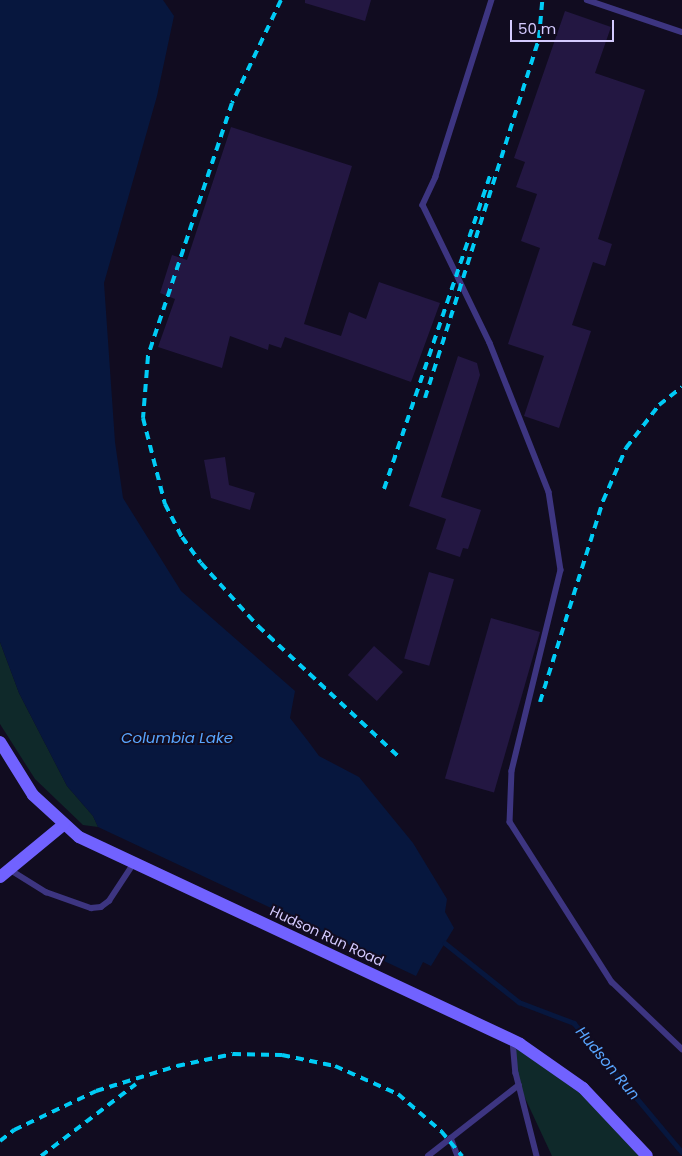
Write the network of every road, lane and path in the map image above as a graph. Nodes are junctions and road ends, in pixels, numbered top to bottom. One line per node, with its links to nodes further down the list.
1 (492, 0): 9 (lane)
2 (587, 0): 3 (lane)
3 (682, 32)
4 (0, 742): 5 (main road, Hudson Run Road)
5 (63, 825): 6 (main road, Hudson Run Road); 7 (main road)
6 (134, 863): 7 (lane); 8 (main road, Hudson Run Road)
7 (5, 873)
8 (513, 1041): 10 (lane); 15 (main road, Hudson Run Road)
9 (682, 1049)
10 (519, 1085): 11 (lane); 14 (lane)
11 (452, 1138): 12 (lane); 13 (lane)
12 (428, 1156)
13 (458, 1156)
14 (537, 1156)
15 (647, 1156)

